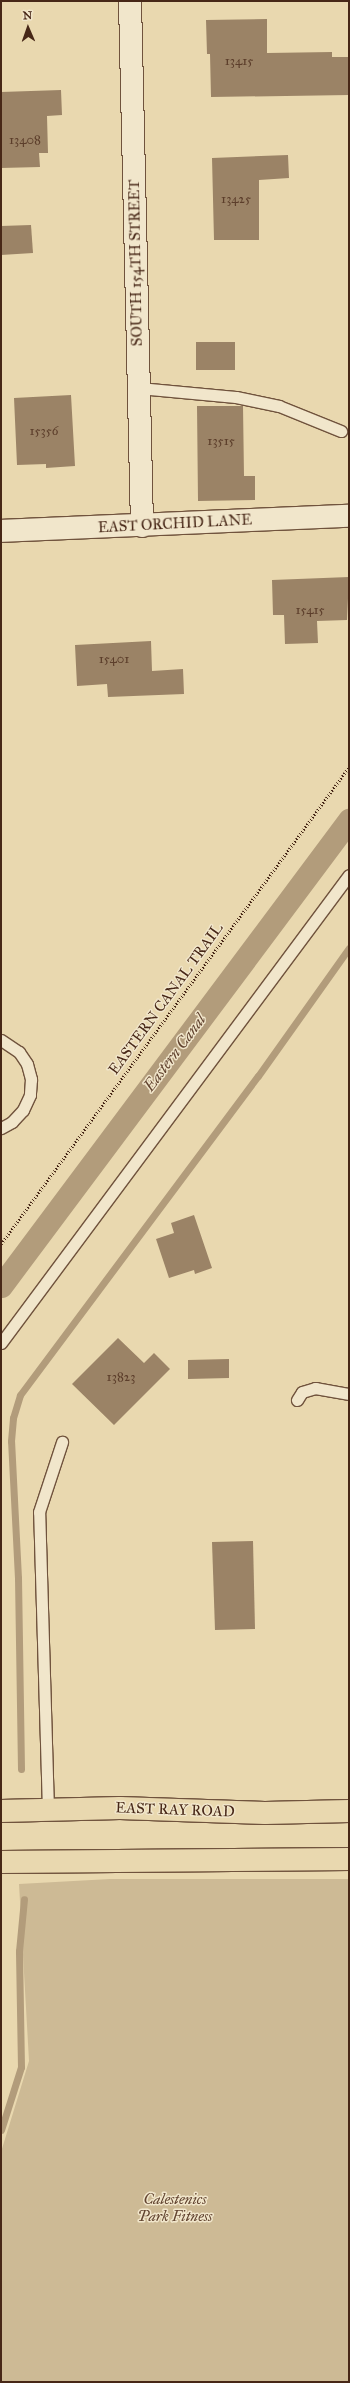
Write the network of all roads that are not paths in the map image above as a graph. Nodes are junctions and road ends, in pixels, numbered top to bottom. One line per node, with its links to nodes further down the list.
1 (130, 1): 2 (street, SOUTH 154TH STREET)
2 (139, 388): 3 (lane); 5 (street, SOUTH 154TH STREET)
3 (341, 431)
4 (349, 516): 5 (street, EAST ORCHID LANE)
5 (142, 526): 6 (street, EAST ORCHID LANE)
6 (1, 531)
7 (349, 875): 10 (lane)
8 (1, 1040): 9 (lane)
9 (1, 1128)
10 (1, 1343)
11 (349, 1394): 12 (lane)
12 (297, 1400)
13 (62, 1442): 14 (lane)
14 (48, 1810): 15 (main road, EAST RAY ROAD); 16 (main road, EAST RAY ROAD)
15 (1, 1811)
16 (349, 1811)
17 (349, 1859): 18 (main road)
18 (1, 1862)

